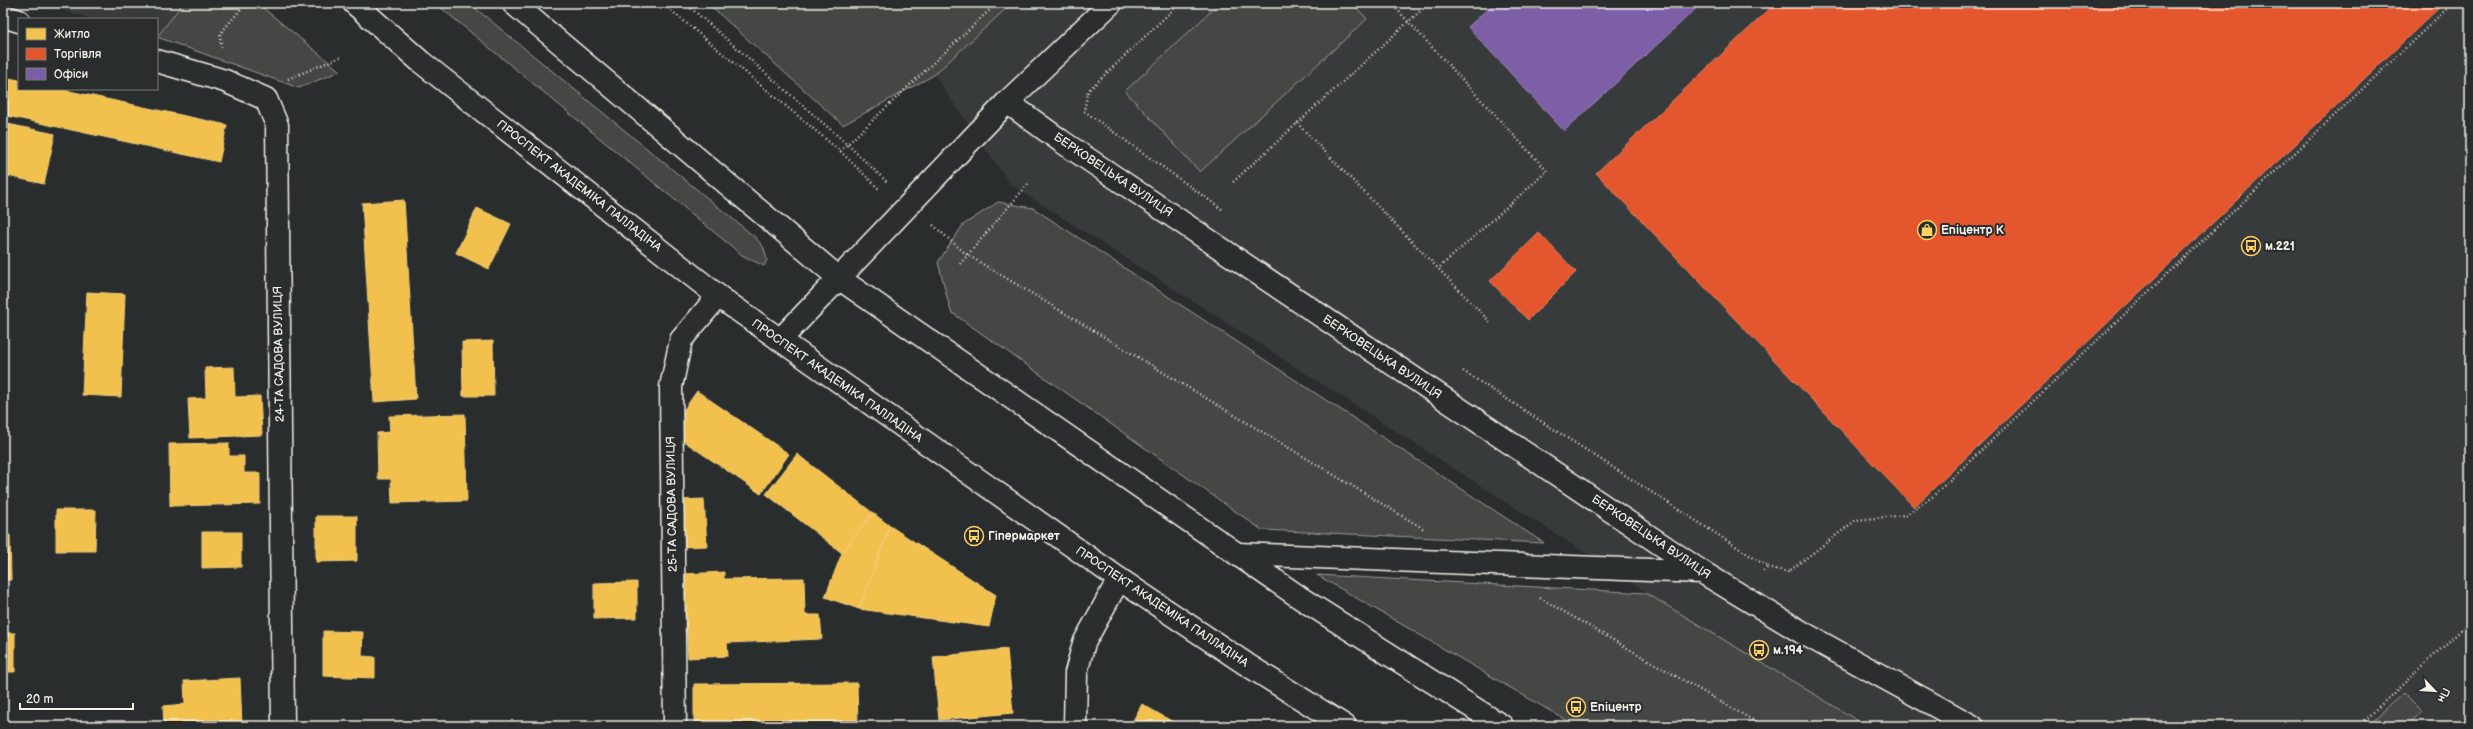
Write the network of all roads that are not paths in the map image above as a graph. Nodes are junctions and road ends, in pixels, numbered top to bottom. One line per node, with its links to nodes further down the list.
1 (354, 3): 9 (main road, ПРОСПЕКТ АКАДЕМІКА ПАЛЛАДІНА)
2 (514, 3): 8 (main road)
3 (1111, 3): 7 (main road)
4 (3, 16): 5 (main road)
5 (18, 21)
6 (158, 62): 14 (main road, 24-ТА САДОВА ВУЛИЦЯ)
7 (1008, 102): 8 (main road); 12 (main road, БЕРКОВЕЦЬКА ВУЛИЦЯ)
8 (840, 279): 10 (main road); 11 (main road)
9 (718, 296): 10 (main road, ПРОСПЕКТ АКАДЕМІКА ПАЛЛАДІНА); 15 (main road, 25-ТА САДОВА ВУЛИЦЯ)
10 (780, 340): 13 (main road, ПРОСПЕКТ АКАДЕМІКА ПАЛЛАДІНА)
11 (1237, 554): 12 (main road); 18 (main road)
12 (1702, 572): 19 (main road, БЕРКОВЕЦЬКА ВУЛИЦЯ)
13 (1119, 579): 16 (main road); 17 (main road, ПРОСПЕКТ АКАДЕМІКА ПАЛЛАДІНА)
14 (283, 726)
15 (675, 726)
16 (1075, 726)
17 (1345, 726)
18 (1502, 726)
19 (1972, 726)

